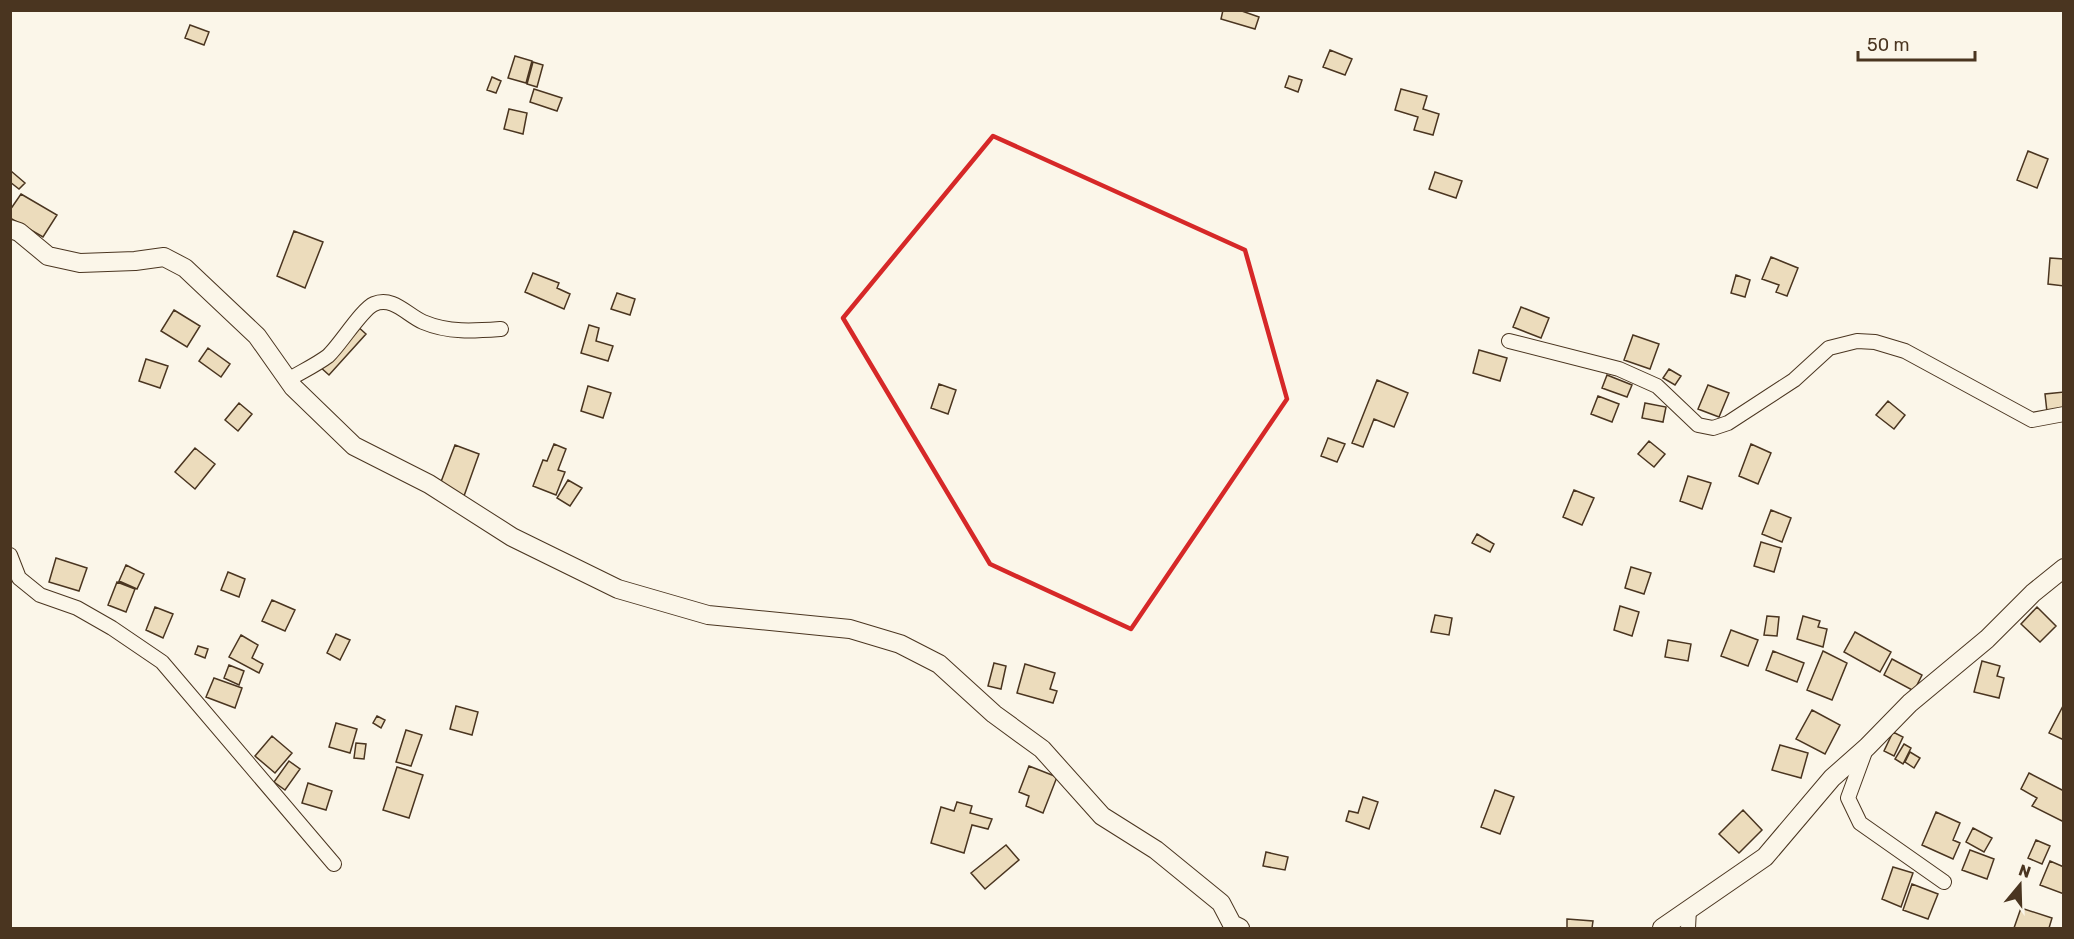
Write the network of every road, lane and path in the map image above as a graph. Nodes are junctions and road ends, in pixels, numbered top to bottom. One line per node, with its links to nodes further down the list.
1 (10, 229): 4 (street)
2 (501, 329): 4 (street)
3 (1509, 341): 5 (street)
4 (288, 380): 12 (street)
5 (2064, 414)
6 (10, 555): 9 (street)
7 (2064, 568): 8 (street)
8 (1867, 747): 10 (street); 11 (street)
9 (334, 864)
10 (1944, 882)
11 (1689, 909): 13 (street); 14 (street)
12 (1240, 928)
13 (1662, 928)
14 (1688, 928)

